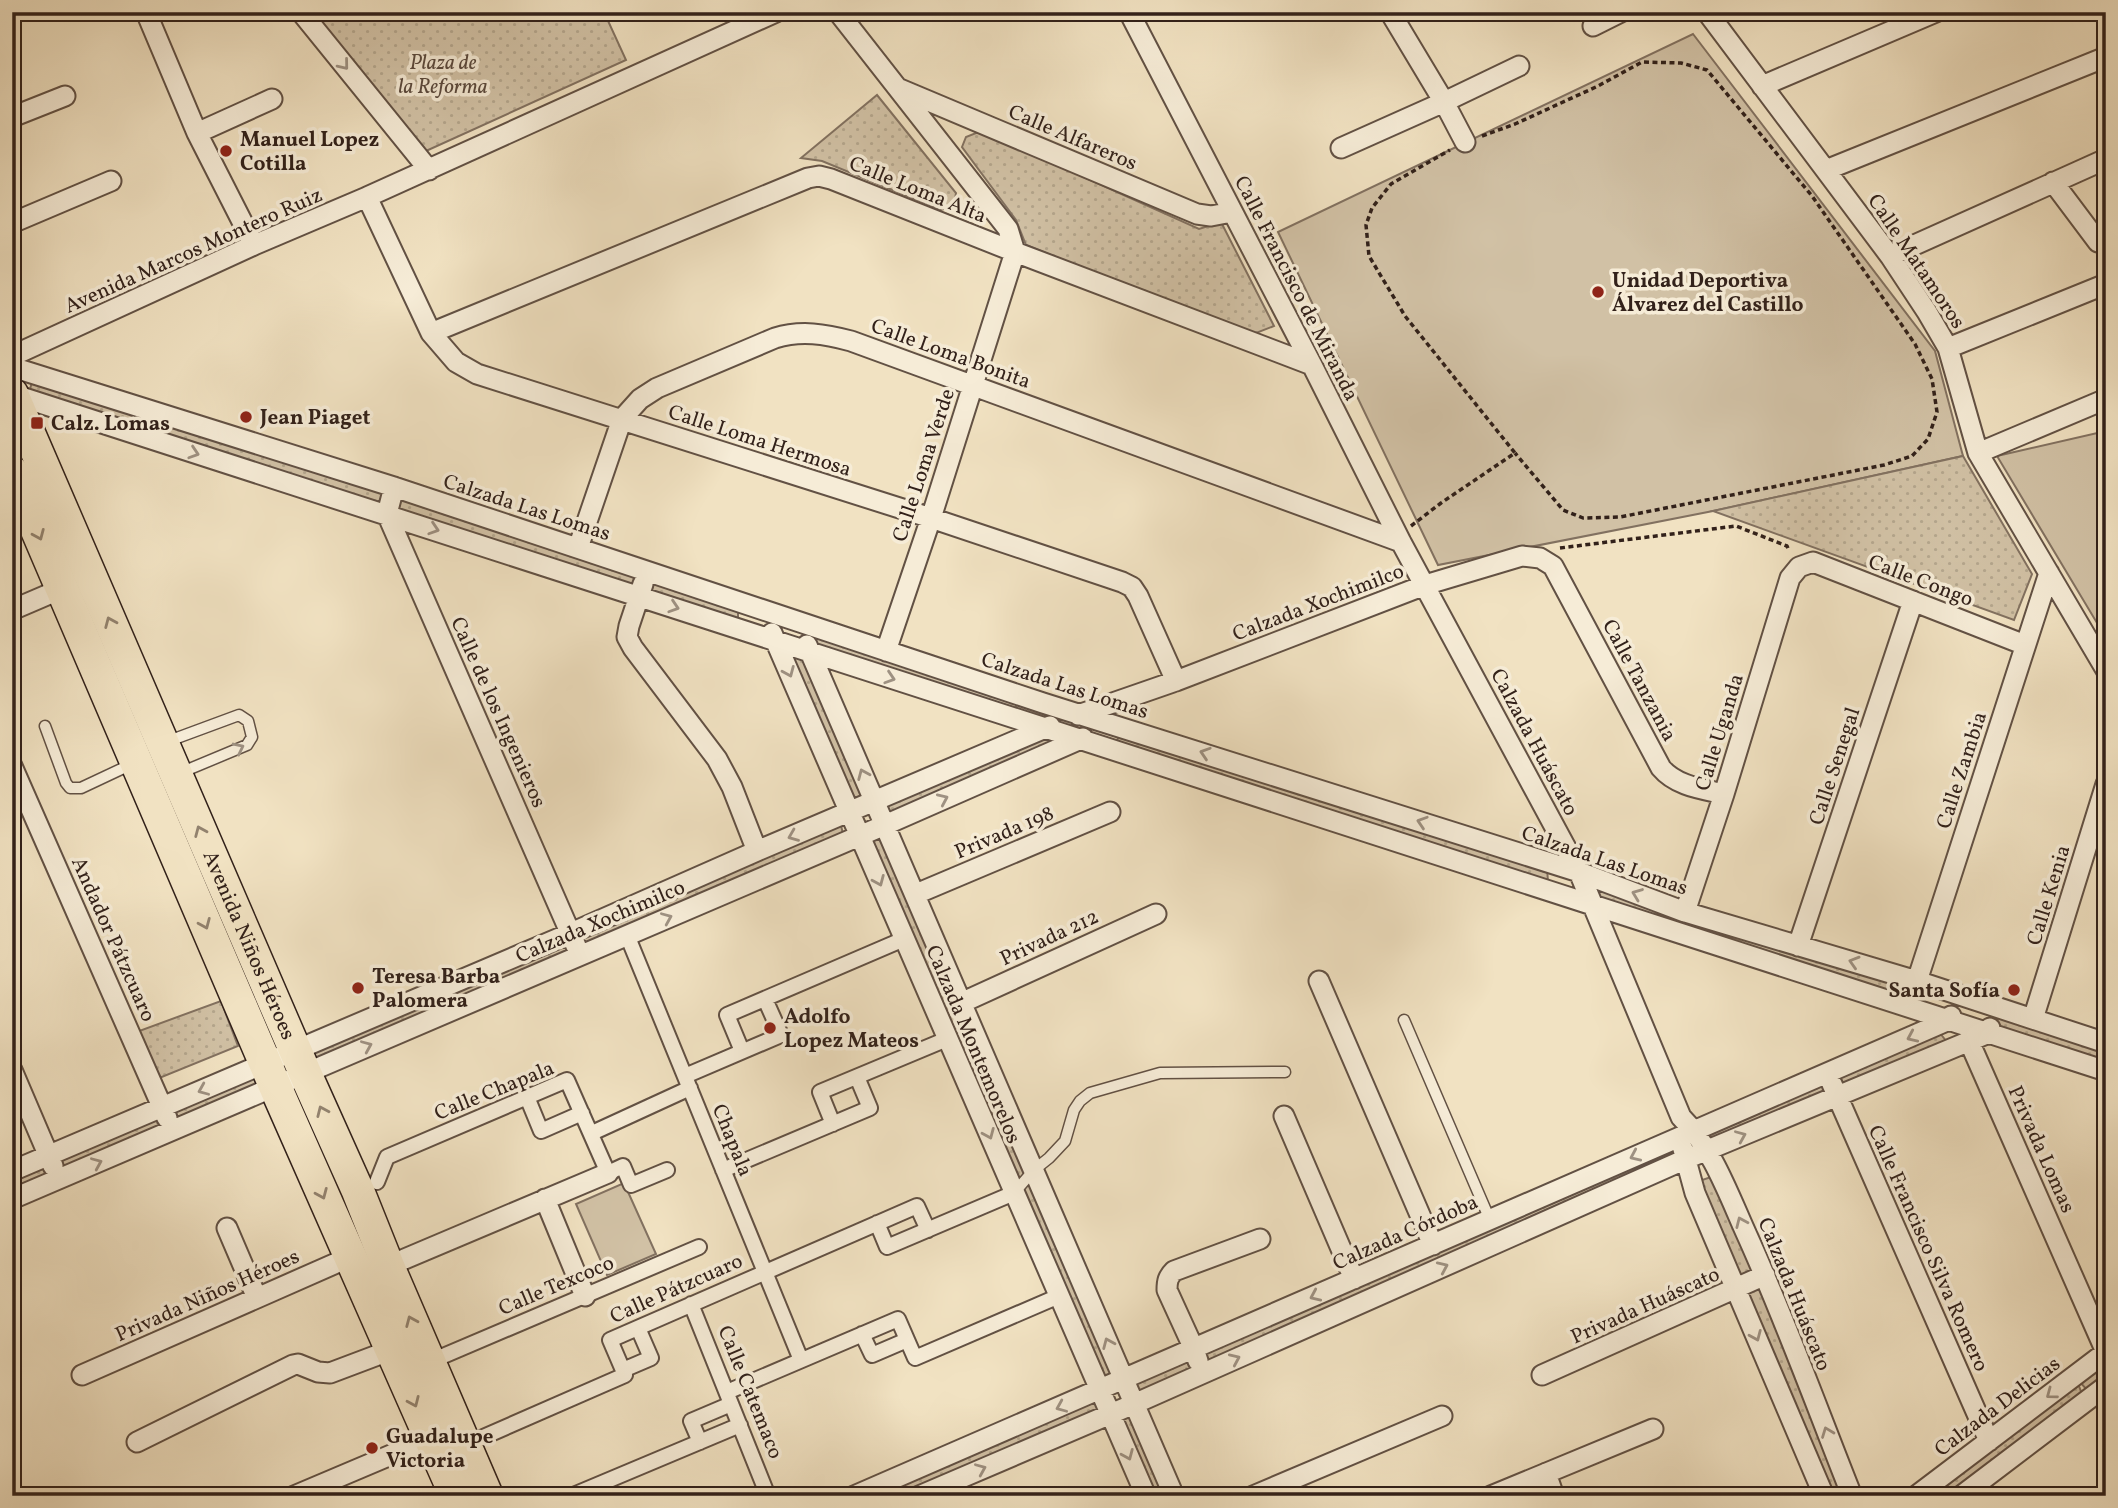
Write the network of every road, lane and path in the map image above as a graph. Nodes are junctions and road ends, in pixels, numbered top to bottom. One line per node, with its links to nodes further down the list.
1 (146, 12): 19 (street)
2 (301, 12): 23 (street, one-way to 23)
3 (776, 12): 23 (street, Avenida Marcos Montero Ruiz)
4 (838, 12): 14 (street, Calle Alfareros)
5 (1129, 12): 28 (street, Calle Francisco de Miranda)
6 (1621, 12): 10 (street)
7 (1707, 12): 13 (street, Calle Matamoros)
8 (1936, 12): 13 (street)
9 (1397, 14): 17 (street)
10 (1593, 26)
11 (2106, 57): 24 (street)
12 (1518, 66): 17 (street)
13 (1762, 86): 24 (street, Calle Matamoros)
14 (899, 89): 28 (street, Calle Alfareros); 32 (street, Calle Alfareros)
15 (65, 96): 18 (street)
16 (272, 99): 19 (street)
17 (1444, 102): 20 (street); 21 (street)
18 (12, 117)
19 (197, 133): 31 (street)
20 (1465, 142): 44 (path); 44 (path)
21 (1341, 148)
22 (2106, 159): 26 (street)
23 (429, 170): 27 (street, Avenida Marcos Montero Ruiz)
24 (1826, 170): 33 (street, Calle Matamoros)
25 (111, 181): 29 (street)
26 (2053, 182): 30 (street); 33 (street)
27 (368, 197): 31 (street, Avenida Marcos Montero Ruiz); 35 (street, Calle Loma Hermosa)
28 (1231, 212): 38 (street, Calle Francisco de Miranda)
29 (12, 223)
30 (2098, 242)
31 (254, 245): 37 (street, Avenida Marcos Montero Ruiz)
32 (1015, 252): 35 (street, Calle Loma Alta); 38 (street, Calle Loma Alta); 40 (street, Calle Loma Verde)
33 (1890, 256): 36 (street, Calle Matamoros)
34 (2106, 284): 36 (street)
35 (431, 333): 43 (street, Calle Loma Hermosa)
36 (1948, 348): 45 (street, Calle Matamoros)
37 (12, 356)
38 (1312, 365): 50 (street, Calle Francisco de Miranda)
39 (12, 367): 47 (street, Calzada Las Lomas)
40 (972, 385): 43 (street, Calle Loma Bonita); 49 (street, Calle Loma Verde); 50 (street, Calle Loma Bonita)
41 (12, 394): 48 (street, one-way to 48); 75 (main road, Avenida Niños Héroes, one-way to 41)
42 (2106, 399): 45 (street)
43 (622, 419): 49 (street, Calle Loma Hermosa); 51 (street, Calle Loma Bonita)
44 (1516, 453): 50 (path)
45 (1978, 453): 55 (street, Calle Matamoros)
46 (12, 472): 57 (main road, Avenida Niños Héroes, one-way to 57)
47 (394, 487): 48 (street); 51 (street, Calzada Las Lomas)
48 (387, 514): 58 (street, one-way to 58); 92 (street, Calle de los Ingenieros)
49 (931, 518): 65 (street, Calle Loma Verde); 68 (street, Calle Loma Hermosa)
50 (1401, 542): 56 (street, Calle Francisco de Miranda)
51 (578, 548): 54 (street, Calzada Las Lomas)
52 (1540, 558): 53 (path); 56 (street, Calzada Xochimilco); 80 (street, Calle Tanzania)
53 (1800, 568): 59 (street, Calle Congo); 80 (street, Calle Uganda)
54 (647, 571): 58 (street); 60 (street, Calzada Las Lomas)
55 (2049, 573): 64 (street, Calle Zambia); 67 (street, Calle Matamoros)
56 (1425, 585): 68 (street, Calzada Xochimilco); 87 (street, Calzada Huáscato)
57 (61, 589): 61 (street); 76 (main road, Avenida Niños Héroes)
58 (639, 596): 63 (street, one-way to 63); 86 (street)
59 (1913, 601): 64 (street, Calle Congo); 95 (street, Calle Senegal)
60 (761, 609): 62 (street, Calzada Las Lomas); 63 (street, Calzada Montemorelos)
61 (12, 610)
62 (797, 621): 65 (street, Calzada Las Lomas); 66 (street, Calzada Montemorelos)
63 (775, 640): 66 (street); 83 (street, Calzada Montemorelos, one-way to 83)
64 (2025, 646): 98 (street, Calle Zambia)
65 (886, 651): 70 (street, Calzada Las Lomas)
66 (811, 653): 73 (street, one-way to 73); 81 (street, Calzada Montemorelos, one-way to 66)
67 (2106, 670)
68 (1176, 681): 69 (street, Calzada Xochimilco)
69 (1115, 701): 70 (street, Calzada Xochimilco); 71 (street, Calzada Xochimilco)
70 (1082, 714): 71 (street, Calzada Las Lomas); 73 (street, Calzada Xochimilco)
71 (1104, 722): 74 (street, Calzada Xochimilco); 87 (street, Calzada Las Lomas, one-way to 71)
72 (45, 726): 76 (lane)
73 (1045, 728): 74 (street); 81 (street, Calzada Xochimilco)
74 (1080, 740): 84 (street, Calzada Xochimilco, one-way to 74); 89 (street)
75 (163, 743): 77 (main road, Avenida Niños Héroes); 77 (lane, one-way to 75)
76 (136, 762): 116 (main road, Avenida Niños Héroes, one-way to 116)
77 (176, 774): 111 (main road, Avenida Niños Héroes, one-way to 77)
78 (15, 778): 123 (street, Andador Pátzcuaro)
79 (2106, 784): 103 (street, Calle Kenia)
80 (1724, 794): 90 (street, Calle Uganda)
81 (875, 802): 83 (street, Calzada Xochimilco); 84 (street, Calzada Montemorelos)
82 (1110, 812): 88 (street, Privada 198)
83 (850, 813): 85 (street, Calzada Montemorelos); 86 (street, Calzada Xochimilco, one-way to 86)
84 (885, 825): 85 (street, Calzada Xochimilco); 88 (street, Calzada Montemorelos)
85 (860, 836): 93 (street, Calzada Xochimilco, one-way to 85); 94 (street, Calzada Montemorelos, one-way to 94)
86 (757, 851): 92 (street, Calzada Xochimilco)
87 (1579, 872): 89 (street, Calzada Huáscato); 90 (street, Calzada Las Lomas, one-way to 87)
88 (916, 894): 101 (street, Calzada Montemorelos)
89 (1593, 905): 105 (street); 127 (street, Calzada Huáscato)
90 (1685, 912): 95 (street, Calzada Las Lomas)
91 (1156, 914): 101 (street, Privada 212)
92 (571, 933): 96 (street, Calle de los Ingenieros); 111 (street, Calzada Xochimilco)
93 (627, 935): 96 (street, Calzada Xochimilco); 119 (street, Chapala)
94 (904, 939): 100 (street); 107 (street, Calzada Montemorelos)
95 (1798, 946): 98 (street, Calzada Las Lomas, one-way to 95)
96 (579, 954): 111 (street, Calzada Xochimilco, one-way to 96)
97 (1319, 981): 148 (street)
98 (1917, 981): 99 (street, Calzada Las Lomas)
99 (1960, 995): 102 (street, Calzada Las Lomas); 105 (street)
100 (765, 999): 110 (street); 110 (street)
101 (961, 1003): 118 (street, Calzada Montemorelos)
102 (1997, 1007): 103 (street, Calzada Las Lomas); 106 (street)
103 (2033, 1019): 109 (street, Calzada Las Lomas)
104 (1404, 1020): 143 (lane)
105 (1949, 1020): 106 (street); 115 (street, Calzada Córdoba, one-way to 115)
106 (1989, 1033): 108 (street); 113 (street)
107 (947, 1039): 117 (street); 120 (street, Calzada Montemorelos)
108 (1969, 1041): 121 (street); 169 (street, Privada Lomas)
109 (2106, 1043)
110 (742, 1051): 119 (street)
111 (300, 1062): 116 (street, Calzada Xochimilco); 153 (main road, Avenida Niños Héroes, one-way to 111)
112 (12, 1070): 131 (street)
113 (2106, 1071)
114 (1285, 1072): 135 (lane)
115 (1827, 1074): 121 (street, Calle Francisco Silva Romero); 127 (street, Calzada Córdoba)
116 (270, 1075): 123 (street, Calzada Xochimilco, one-way to 123); 128 (street, Calzada Xochimilco); 150 (main road, Avenida Niños Héroes, one-way to 150)
117 (857, 1077): 126 (street); 126 (street)
118 (995, 1080): 120 (street); 135 (street, Calzada Montemorelos)
119 (687, 1082): 129 (street); 134 (street, Chapala)
120 (970, 1091): 140 (street, Calzada Montemorelos, one-way to 140)
121 (1837, 1096): 130 (street, one-way to 121); 188 (street, Calle Francisco Silva Romero)
122 (527, 1097): 124 (street, Calle Chapala); 124 (street); 139 (street, Calle Chapala)
123 (163, 1107): 128 (street, Andador Pátzcuaro); 131 (street, Calzada Xochimilco)
124 (582, 1113): 129 (street, Calle Chapala)
125 (1284, 1116): 157 (street)
126 (833, 1124): 134 (street)
127 (1685, 1128): 130 (street, Calzada Huáscato); 132 (street, Calzada Huáscato); 143 (street, Calzada Córdoba, one-way to 143)
128 (173, 1130): 138 (street, Calzada Xochimilco, one-way to 128)
129 (592, 1133): 137 (street, Calle Chapala)
130 (1706, 1151): 132 (street); 156 (street, Calzada Huáscato, one-way to 130)
131 (49, 1155): 136 (street, Calzada Xochimilco); 138 (street)
132 (1686, 1159): 158 (street, one-way to 132); 159 (street, Calzada Huáscato)
133 (667, 1170): 137 (street)
134 (723, 1170): 155 (street, Chapala)
135 (1034, 1170): 140 (lane); 151 (street, Calzada Montemorelos)
136 (12, 1171)
137 (608, 1173): 142 (street)
138 (57, 1180): 141 (street, Calzada Xochimilco)
139 (377, 1182)
140 (1014, 1194): 146 (street); 154 (street, Calzada Montemorelos)
141 (12, 1199)
142 (545, 1199): 153 (street); 160 (street)
143 (1489, 1220): 148 (street, Calzada Córdoba)
144 (877, 1223): 146 (street, Calle Pátzcuaro); 146 (street); 155 (street, Calle Pátzcuaro)
145 (227, 1228): 162 (street)
146 (928, 1230)
147 (1260, 1239): 167 (street)
148 (1433, 1245): 152 (street, Calzada Córdoba)
149 (699, 1247): 160 (street, Calle Texcoco)
150 (349, 1257): 162 (street, Privada Niños Héroes); 168 (main road, Avenida Niños Héroes)
151 (1071, 1257): 154 (street); 177 (street, Calzada Montemorelos, one-way to 151)
152 (1388, 1265): 157 (street, Calzada Córdoba); 158 (street)
153 (388, 1266): 171 (main road, Avenida Niños Héroes, one-way to 153)
154 (1046, 1268): 161 (street, Calzada Montemorelos)
155 (766, 1272): 163 (street, Calle Pátzcuaro); 170 (street, Chapala)
156 (1765, 1275): 159 (street, Privada Huáscato); 206 (street, Calzada Huáscato, one-way to 156)
157 (1354, 1279): 167 (street, Calzada Córdoba, one-way to 167)
158 (1398, 1287): 173 (street, one-way to 158)
159 (1736, 1289): 175 (street, Privada Huáscato); 205 (street, Calzada Huáscato, one-way to 205)
160 (584, 1296): 171 (street, Calle Texcoco)
161 (1059, 1296): 166 (street); 179 (street, Calzada Montemorelos)
162 (257, 1298): 174 (street, Privada Niños Héroes)
163 (691, 1304): 164 (street, Calle Pátzcuaro); 180 (street, Calle Catemaco)
164 (639, 1328): 172 (street); 172 (street, Calle Pátzcuaro)
165 (862, 1334): 166 (street); 166 (street); 170 (street)
166 (907, 1340)
167 (1194, 1349): 173 (street); 177 (street, Calzada Córdoba)
168 (391, 1350): 187 (main road, Avenida Niños Héroes, one-way to 187); 189 (street)
169 (2106, 1352): 176 (street, Calzada Delicias)
170 (801, 1360): 180 (street)
171 (429, 1362): 191 (main road, Avenida Niños Héroes)
172 (623, 1370): 191 (street)
173 (1201, 1374): 182 (street)
174 (82, 1375)
175 (1542, 1375)
176 (2074, 1376): 181 (street); 188 (street, Calzada Delicias, one-way to 188)
177 (1124, 1379): 179 (street, Calzada Córdoba); 182 (street, Calzada Montemorelos)
178 (2106, 1386): 181 (street)
179 (1100, 1390): 183 (street, Calzada Montemorelos); 199 (street, Calzada Córdoba, one-way to 199)
180 (729, 1398): 185 (street, Calle Catemaco); 190 (street)
181 (2089, 1399): 208 (street)
182 (1134, 1404): 183 (street); 201 (street, Calzada Montemorelos)
183 (1110, 1414): 193 (street, one-way to 183); 200 (street, Calzada Montemorelos, one-way to 200)
184 (1442, 1416): 202 (street)
185 (740, 1425): 190 (street); 198 (street, Calle Catemaco)
186 (1653, 1429): 192 (street)
187 (431, 1438): 194 (street); 195 (main road, Avenida Niños Héroes)
188 (1989, 1441): 207 (street, Calzada Delicias)
189 (137, 1442)
190 (700, 1442): 197 (street)
191 (465, 1445): 196 (main road, Avenida Niños Héroes)
192 (1546, 1473): 203 (street); 204 (street)
193 (924, 1495)
194 (294, 1496)
195 (456, 1496)
196 (487, 1496)
197 (571, 1496)
198 (768, 1496)
199 (855, 1496)
200 (1146, 1496)
201 (1174, 1496)
202 (1253, 1496)
203 (1491, 1496)
204 (1553, 1496)
205 (1824, 1496)
206 (1852, 1496)
207 (1916, 1496)
208 (1961, 1496)

